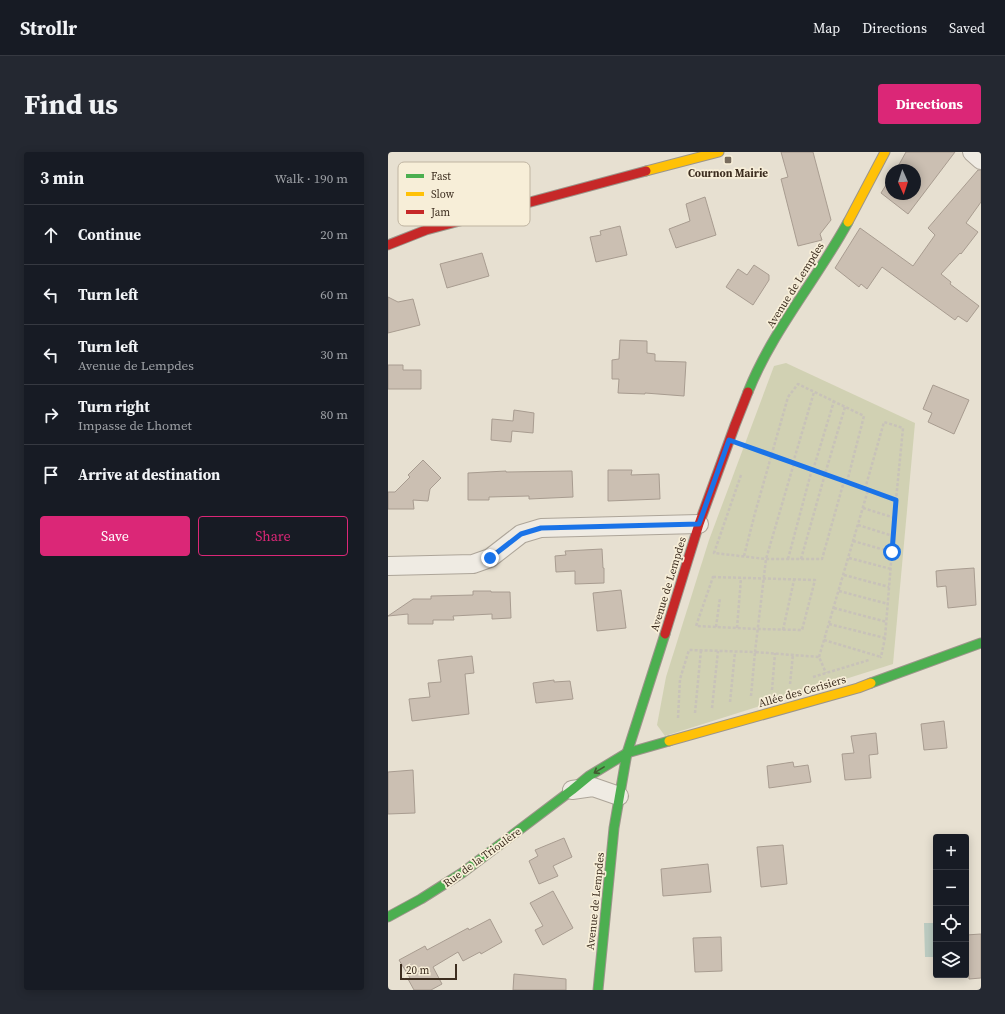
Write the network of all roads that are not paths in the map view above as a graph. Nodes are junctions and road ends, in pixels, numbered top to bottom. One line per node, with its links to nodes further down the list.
1 (720, 152): 5 (street)
2 (885, 152): 8 (street, Avenue de Lempdes)
3 (972, 152): 4 (street)
4 (981, 160)
5 (530, 202)
6 (441, 226): 7 (street)
7 (388, 245)
8 (699, 524): 9 (street); 11 (street, Avenue de Lempdes)
9 (388, 566)
10 (981, 643): 11 (street, Allée des Cerisiers)
11 (627, 753): 12 (street, Rue de la Trioulère, one-way to 12); 13 (street, Avenue de Lempdes)
12 (572, 790): 13 (street, Rue de la Trioulère); 14 (street, Rue de la Trioulère)
13 (619, 796): 15 (street, Avenue de Lempdes)
14 (388, 916)
15 (598, 990)

